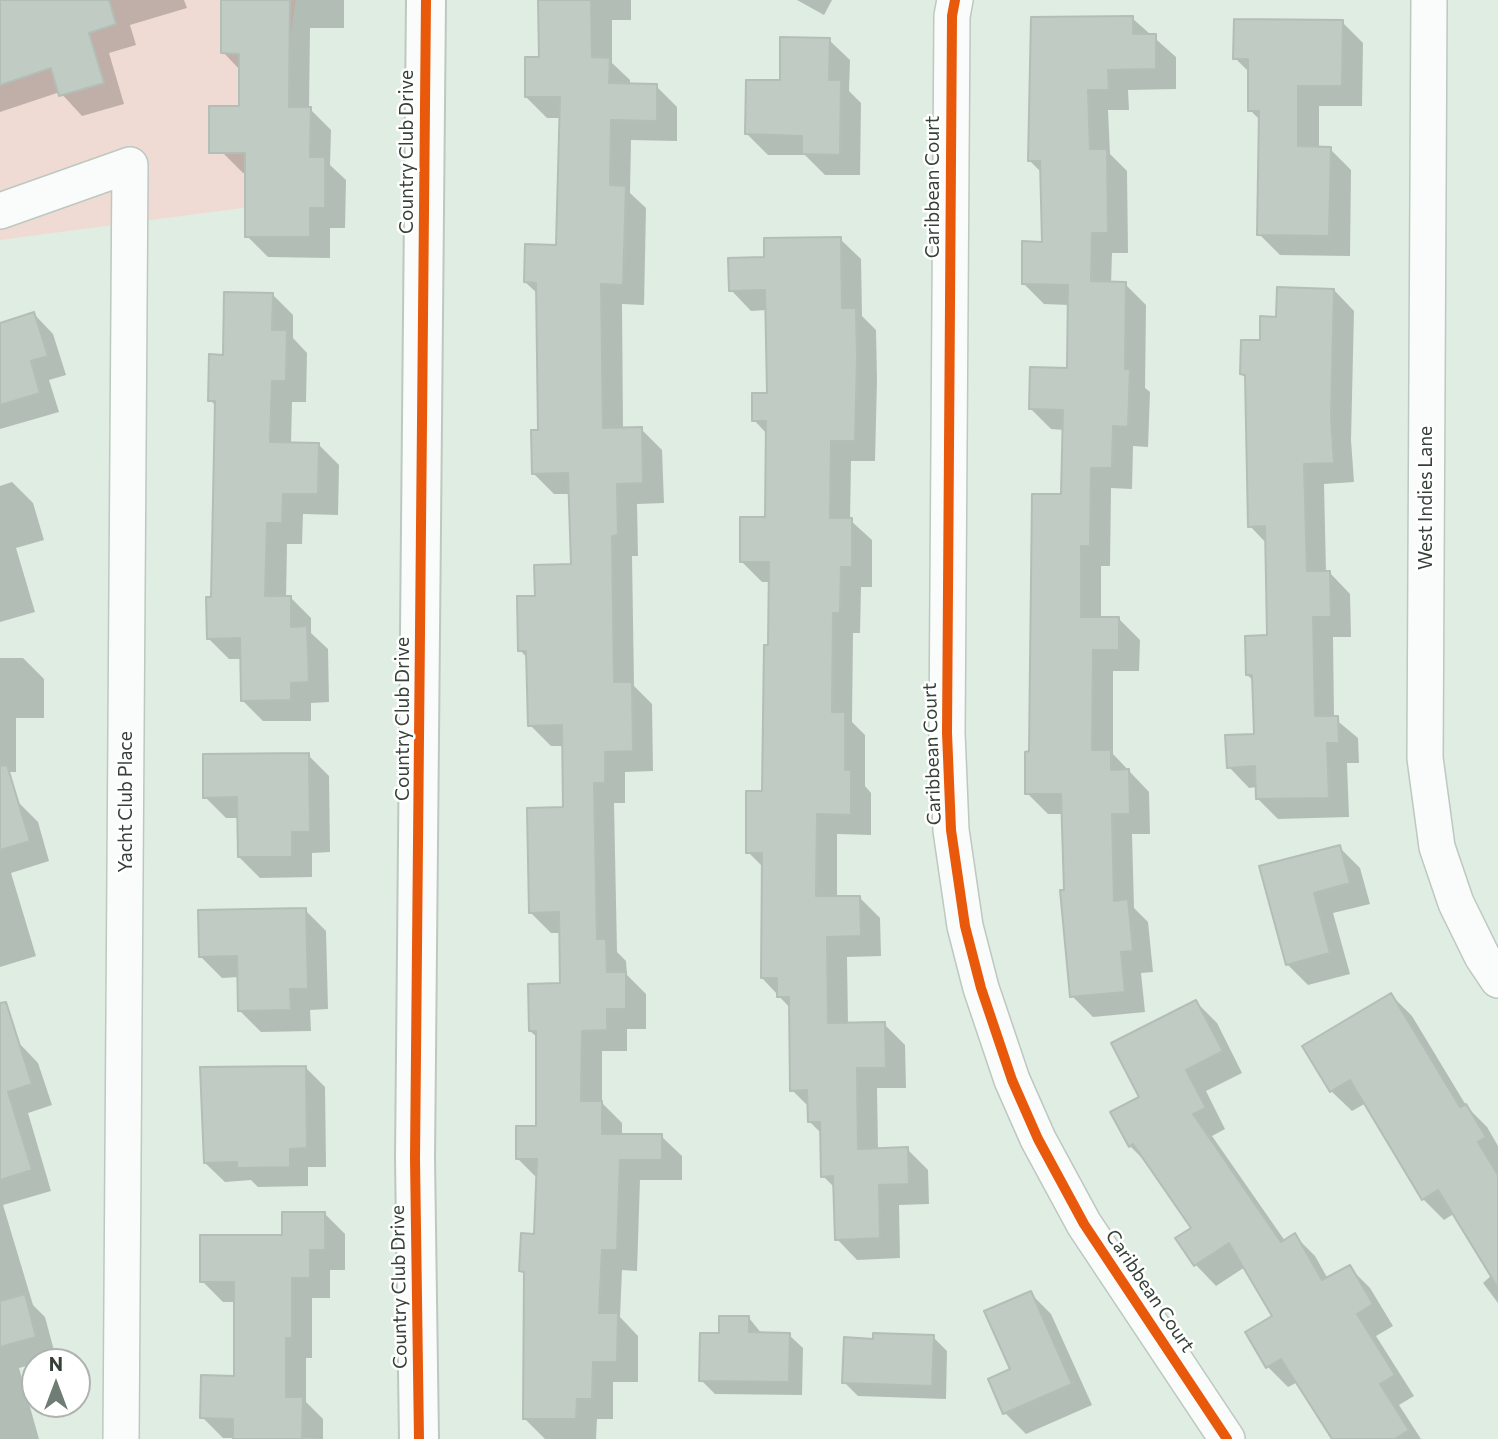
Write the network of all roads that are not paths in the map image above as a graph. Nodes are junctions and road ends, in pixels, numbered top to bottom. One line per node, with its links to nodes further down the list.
1 (426, 0): 7 (street, Country Club Drive)
2 (955, 0): 8 (street, Caribbean Court)
3 (1429, 0): 5 (street, West Indies Lane)
4 (0, 211): 6 (street, Yacht Club Place)
5 (1498, 980)
6 (121, 1439)
7 (419, 1439)
8 (1227, 1439)

